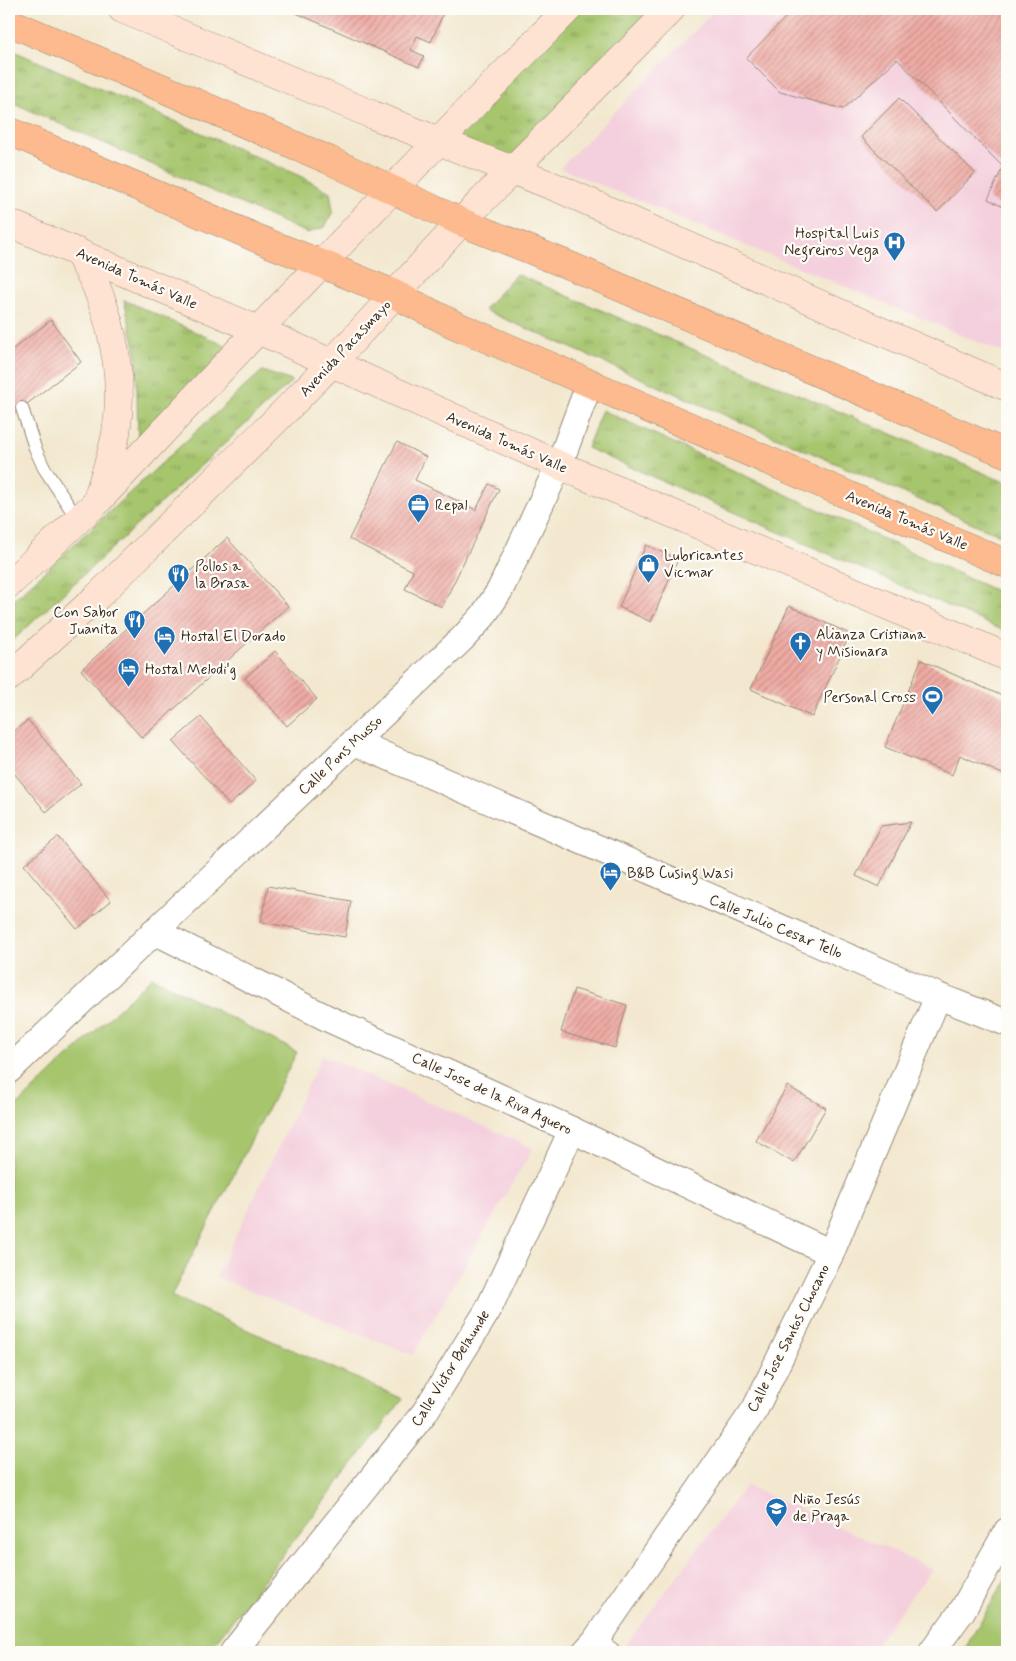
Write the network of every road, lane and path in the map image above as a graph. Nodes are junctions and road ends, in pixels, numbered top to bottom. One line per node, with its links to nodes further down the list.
1 (122, 9): 6 (main road)
2 (568, 9): 6 (main road)
3 (671, 9): 7 (main road, Avenida Pacasmayo)
4 (9, 22): 8 (main road)
5 (9, 131): 12 (main road, Avenida Tomás Valle)
6 (440, 141): 7 (main road); 8 (main road)
7 (511, 170): 9 (main road, Avenida Pacasmayo); 17 (main road)
8 (394, 189): 9 (main road); 12 (main road)
9 (461, 222): 13 (main road, Avenida Pacasmayo); 19 (main road)
10 (11, 228): 11 (main road, Avenida Tomás Valle)
11 (78, 252): 14 (main road, Avenida Tomás Valle); 21 (main road)
12 (322, 264): 13 (main road, Avenida Tomás Valle); 14 (main road)
13 (394, 294): 15 (main road, Avenida Pacasmayo); 16 (main road, Avenida Tomás Valle)
14 (258, 330): 15 (main road, Avenida Tomás Valle); 21 (main road)
15 (331, 364): 20 (main road, Avenida Tomás Valle); 25 (main road, Avenida Pacasmayo)
16 (590, 382): 20 (street, Calle Pons Musso); 22 (main road, Avenida Tomás Valle)
17 (1007, 387)
18 (22, 408): 21 (lane)
19 (1007, 454)
20 (559, 465): 24 (main road, Avenida Tomás Valle); 26 (street, Calle Pons Musso)
21 (87, 512): 23 (main road)
22 (1007, 564)
23 (9, 584)
24 (1007, 657)
25 (9, 677)
26 (354, 742): 27 (street, Calle Pons Musso); 28 (street, Calle Julio Cesar Tello)
27 (154, 931): 30 (street, Calle Pons Musso); 31 (street, Calle Jose de la Riva Aguero)
28 (938, 996): 29 (street, Calle Julio Cesar Tello); 32 (street, Calle Jose Santos Chocano)
29 (1007, 1023)
30 (9, 1070)
31 (572, 1130): 32 (street, Calle Jose de la Riva Aguero); 35 (street, Calle Victor Belaunde)
32 (831, 1253): 34 (street, Calle Jose Santos Chocano)
33 (1007, 1531): 36 (street)
34 (597, 1648)
35 (233, 1652)
36 (932, 1652)

